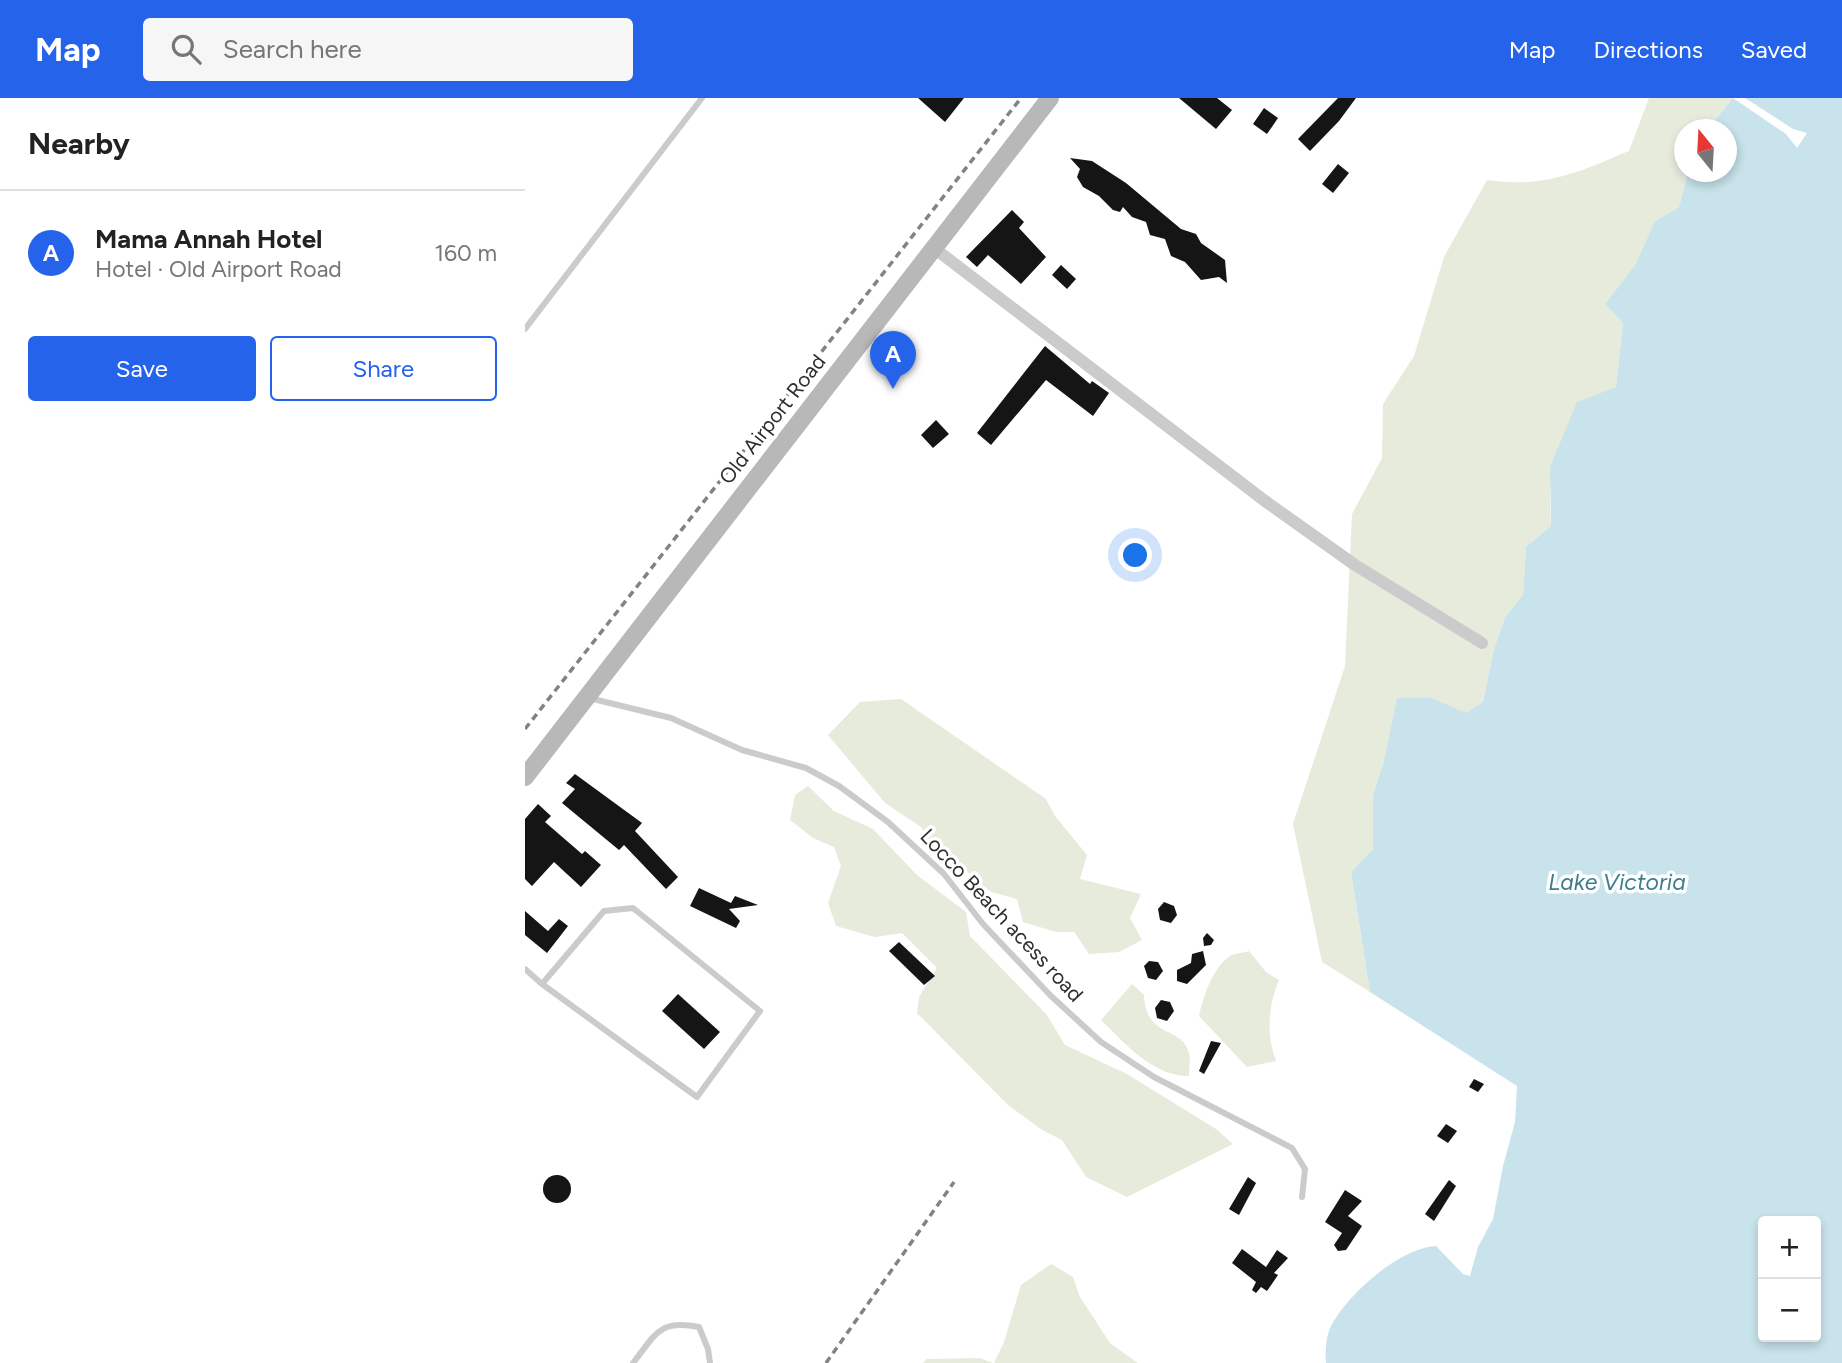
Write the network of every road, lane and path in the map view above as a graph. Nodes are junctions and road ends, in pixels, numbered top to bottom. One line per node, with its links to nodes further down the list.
1 (702, 98): 4 (lane)
2 (1049, 98): 3 (main road, Old Airport Road)
3 (934, 248): 5 (street); 6 (main road, Old Airport Road)
4 (525, 329)
5 (1482, 643)
6 (587, 698): 7 (main road, Old Airport Road); 10 (lane, Locco Beach acess road)
7 (528, 773)
8 (525, 969): 9 (lane)
9 (542, 984): 9 (lane)
10 (1302, 1197)
11 (633, 1363): 12 (lane)
12 (710, 1363)

